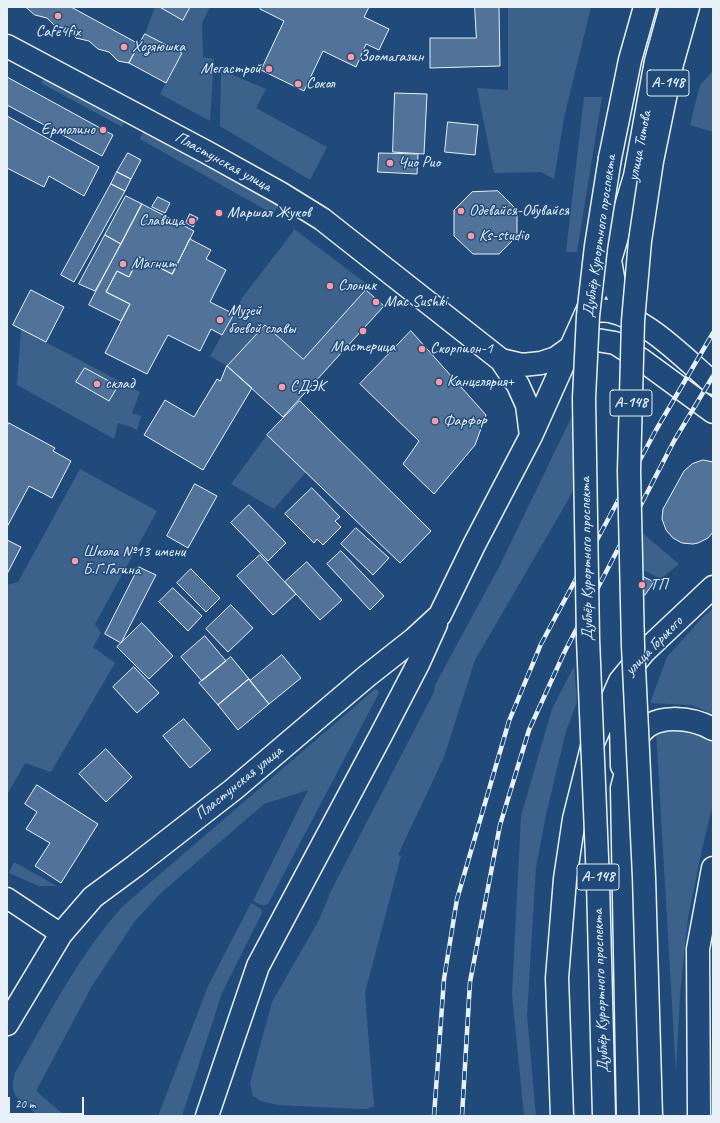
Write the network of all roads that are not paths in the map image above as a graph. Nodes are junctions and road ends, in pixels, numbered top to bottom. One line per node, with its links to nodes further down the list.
1 (645, 7): 25 (main road, Дублёр Курортного проспекта / А-148, bridge)
2 (670, 7): 5 (main road, улица Титова)
3 (688, 7): 27 (main road, А-148, bridge)
4 (7, 46): 9 (main road, Пластунская улица)
5 (610, 260): 6 (main road, улица Титова); 7 (main road)
6 (588, 312): 7 (main road); 8 (main road, улица Титова)
7 (630, 318): 10 (main road)
8 (570, 348): 9 (main road); 11 (main road); 12 (main road, улица Титова)
9 (501, 360): 12 (main road)
10 (713, 383)
11 (713, 412)
12 (531, 436): 14 (main road, Пластунская улица)
13 (713, 587): 15 (main road, улица Горького / А-148)
14 (440, 615): 20 (main road, Пластунская улица); 23 (main road)
15 (620, 681): 17 (main road, улица Горького / А-148); 24 (main road, А-148)
16 (713, 729): 17 (main road, А-148)
17 (622, 788): 26 (main road, А-148)
18 (713, 868): 22 (main road)
19 (7, 898): 20 (street)
20 (61, 934): 21 (main road, Пластунская улица)
21 (7, 1024)
22 (698, 1108)
23 (208, 1116)
24 (562, 1116)
25 (604, 1116)
26 (628, 1116)
27 (651, 1116)

